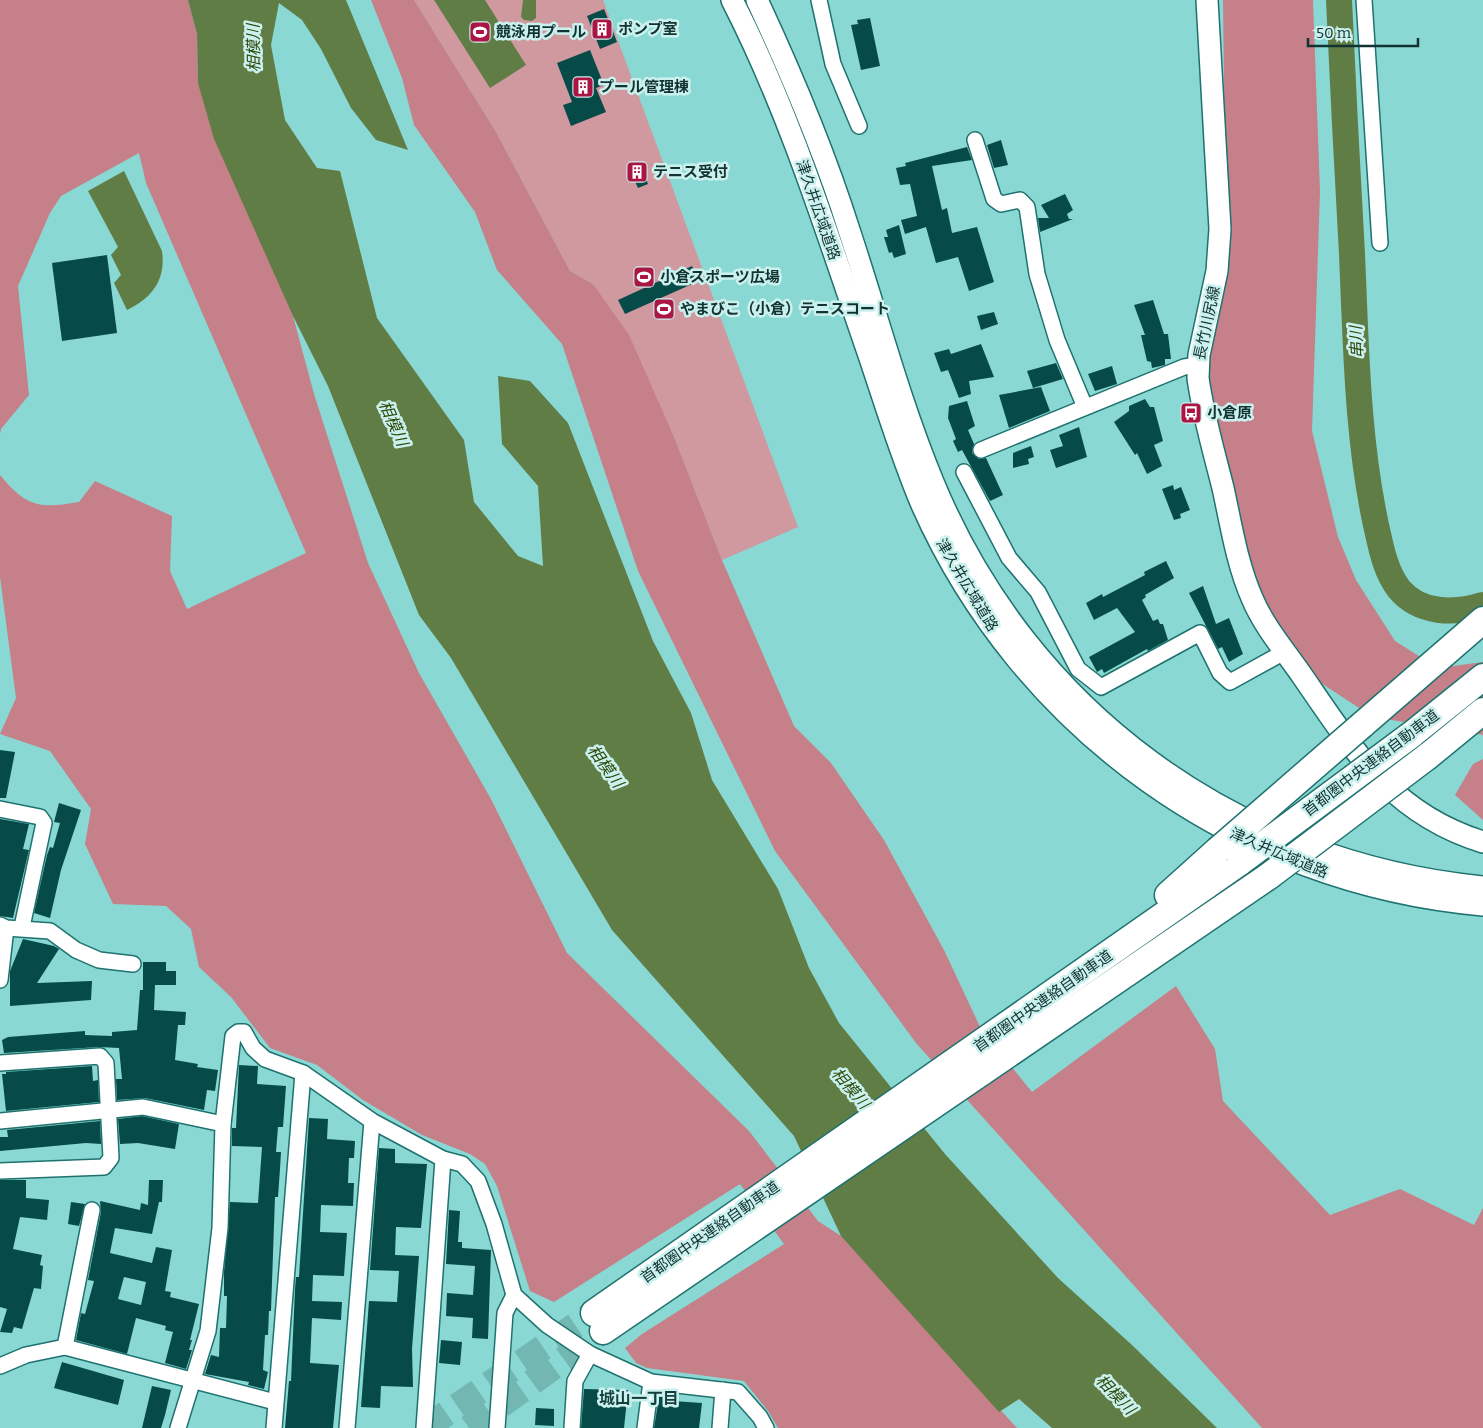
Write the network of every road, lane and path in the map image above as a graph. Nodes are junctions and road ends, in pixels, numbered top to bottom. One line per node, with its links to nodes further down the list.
1 (757, 0): 22 (main road, 津久井広域道路)
2 (819, 0): 6 (street)
3 (1208, 0): 9 (main road, 長竹川尻線)
4 (1364, 0): 8 (street)
5 (737, 2): 23 (main road, 津久井広域道路)
6 (858, 126)
7 (975, 140): 10 (street)
8 (1380, 243)
9 (1198, 365): 10 (street); 14 (main road, 長竹川尻線)
10 (1085, 407): 11 (street)
11 (981, 450)
12 (964, 472): 14 (street)
13 (1483, 620): 21 (highway, bridge)
14 (1286, 652): 20 (main road, 長竹川尻線)
15 (1483, 677): 21 (highway, 首都圏中央連絡自動車道, bridge)
16 (1483, 711): 18 (highway, 首都圏中央連絡自動車道)
17 (1483, 721): 18 (highway)
18 (1428, 756): 21 (highway, 首都圏中央連絡自動車道, bridge)
19 (0, 809): 25 (street)
20 (1483, 842)
21 (1229, 856)
22 (1483, 887)
23 (1483, 906)
24 (3, 926): 25 (street); 27 (street)
25 (22, 927): 26 (street)
26 (133, 964)
27 (0, 980)
28 (0, 1063): 30 (street)
29 (303, 1073): 31 (street); 33 (street); 44 (street)
30 (110, 1110): 32 (street); 33 (street); 35 (street)
31 (372, 1121): 34 (street); 48 (street)
32 (0, 1122)
33 (223, 1124): 41 (street)
34 (443, 1159): 37 (street); 49 (street)
35 (0, 1171)
36 (92, 1210): 38 (street)
37 (514, 1295): 39 (street); 45 (street)
38 (65, 1347): 40 (street); 41 (street)
39 (590, 1354): 42 (street); 50 (street)
40 (0, 1366)
41 (192, 1381): 44 (street); 46 (street)
42 (651, 1382): 43 (street); 51 (street)
43 (723, 1390): 52 (street); 53 (street)
44 (275, 1402): 47 (street)
45 (494, 1425)
46 (178, 1428)
47 (274, 1428)
48 (347, 1428)
49 (424, 1428)
50 (572, 1428)
51 (645, 1428)
52 (720, 1428)
53 (766, 1428)

